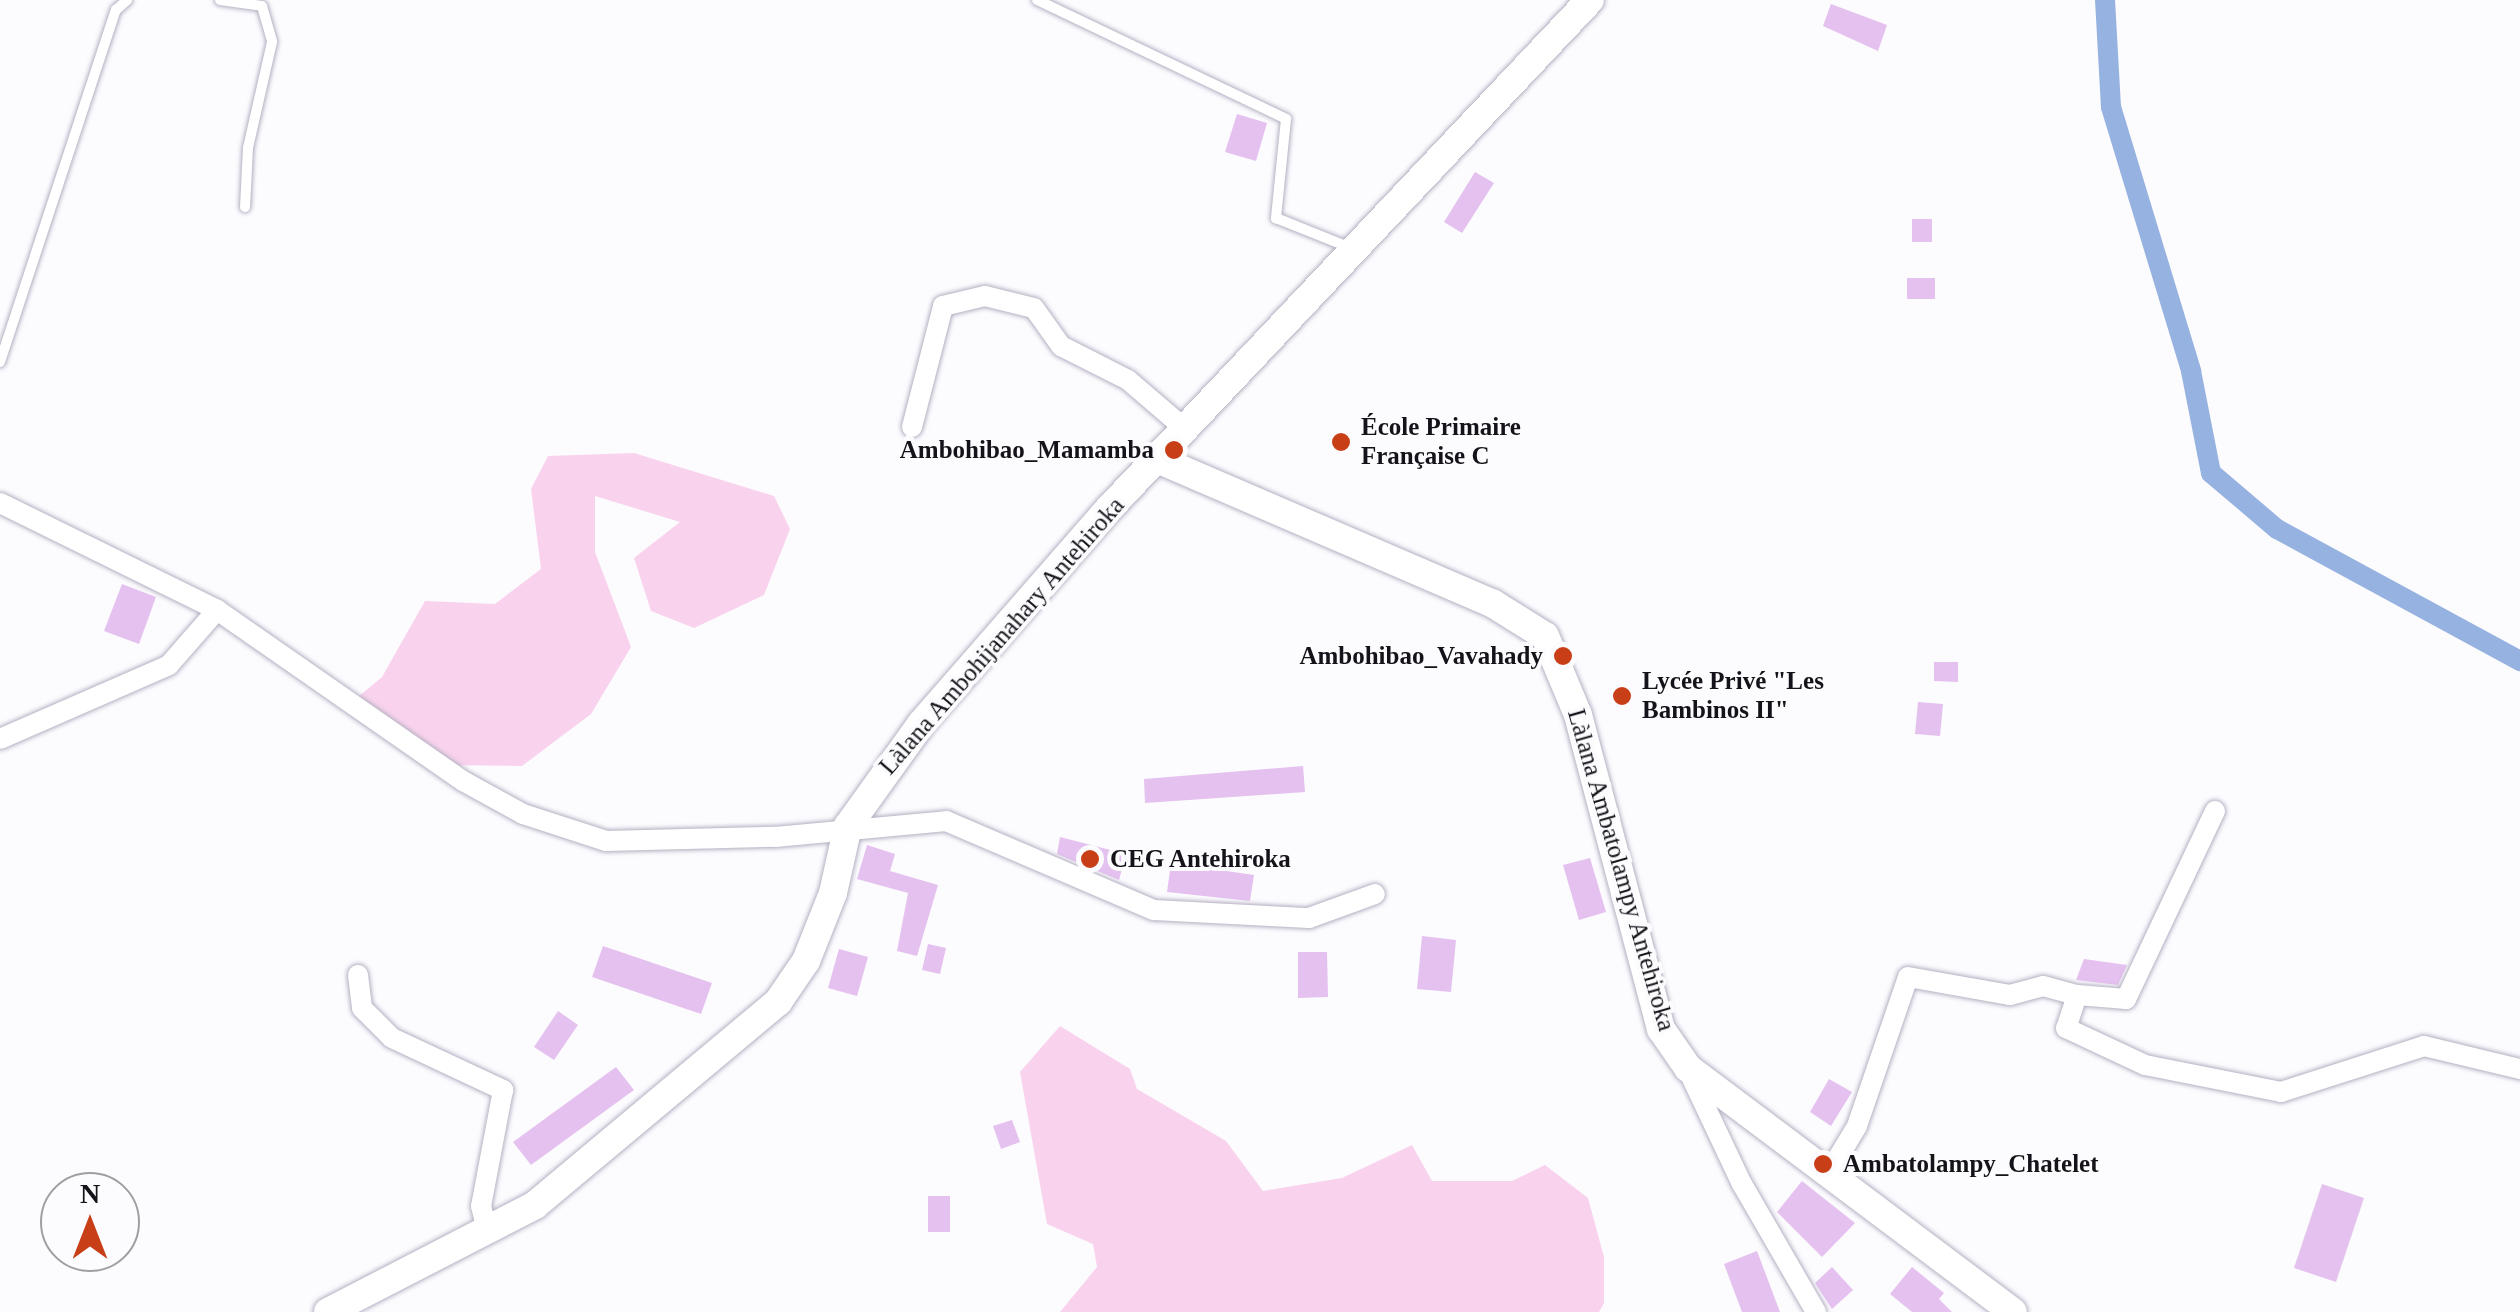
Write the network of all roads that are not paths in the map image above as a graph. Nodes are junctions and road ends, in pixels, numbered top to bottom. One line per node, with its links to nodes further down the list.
1 (127, 0): 7 (lane)
2 (220, 0): 5 (lane)
3 (1037, 0): 6 (lane)
4 (1590, 0): 6 (street, Làlana Ambohijanahary Antehiroka)
5 (245, 208)
6 (1356, 250): 9 (street, Làlana Ambohijanahary Antehiroka)
7 (0, 362)
8 (912, 427): 9 (street)
9 (1184, 428): 10 (street, Làlana Ambohijanahary Antehiroka)
10 (1157, 459): 15 (street, Làlana Ambohijanahary Antehiroka); 19 (street, Làlana Ambatolampy Antehiroka)
11 (0, 503): 12 (street)
12 (217, 610): 13 (street); 15 (street)
13 (0, 739)
14 (2215, 811): 18 (street)
15 (848, 826): 16 (street); 22 (street, Làlana Ambohijanahary Antehiroka)
16 (1375, 894)
17 (358, 975): 22 (street)
18 (2077, 995): 20 (street); 21 (street)
19 (1688, 1068): 21 (street, Làlana Ambatolampy Antehiroka); 24 (street)
20 (2520, 1069)
21 (1828, 1176): 25 (street, Làlana Ambatolampy Antehiroka)
22 (487, 1230): 23 (street, Làlana Ambohijanahary Antehiroka)
23 (328, 1312)
24 (1816, 1312)
25 (2014, 1312)

